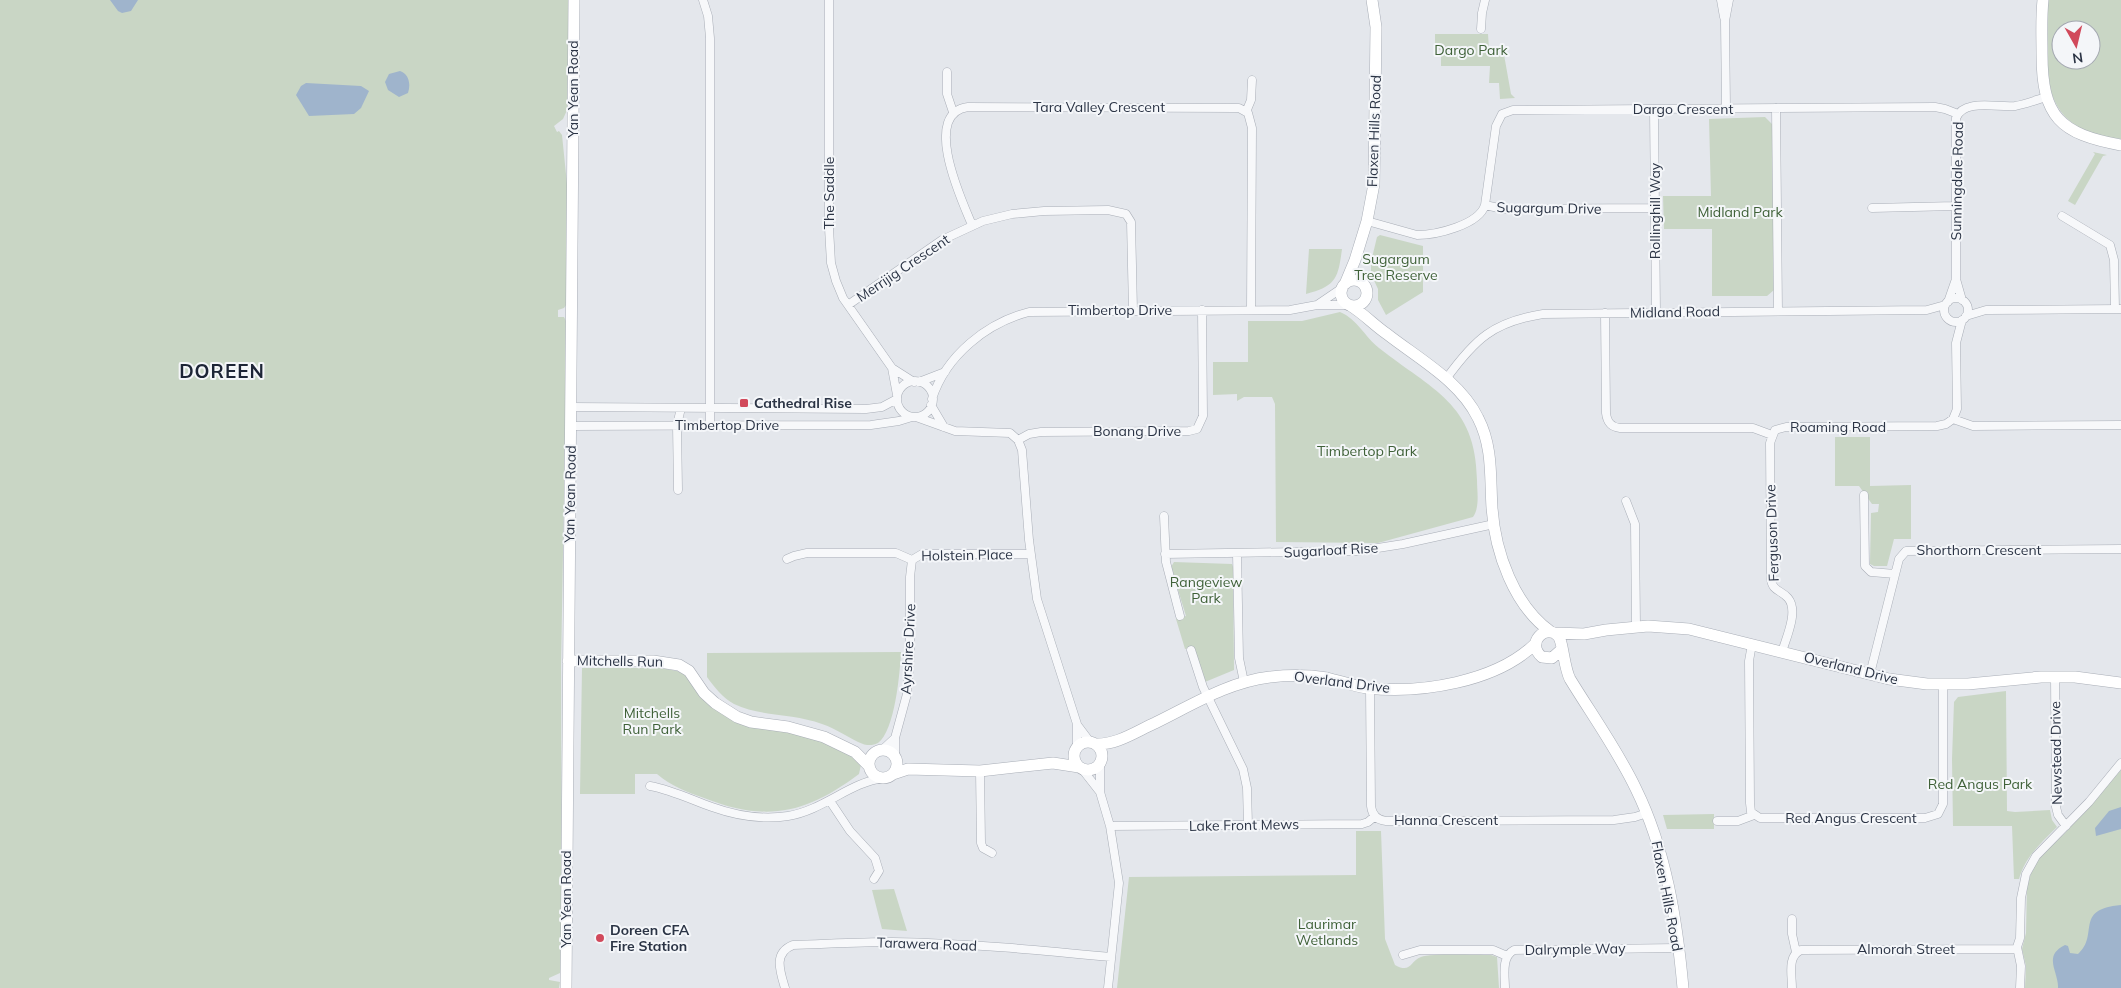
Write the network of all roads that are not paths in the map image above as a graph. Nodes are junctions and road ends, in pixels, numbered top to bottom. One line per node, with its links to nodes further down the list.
1 (574, 0): 55 (street, Yan Yean Road)
2 (703, 0): 57 (street)
3 (829, 0): 35 (street, The Saddle)
4 (1372, 0): 24 (street, Flaxen Hills Road)
5 (1484, 0): 8 (street)
6 (1725, 0): 12 (street)
7 (2044, 0): 11 (street)
8 (1481, 29)
9 (947, 72): 15 (street)
10 (1252, 80): 16 (street)
11 (2046, 97): 17 (street, Sunningdale Road); 18 (street)
12 (1726, 108): 13 (street, Dargo Crescent); 14 (street, Dargo Crescent)
13 (1776, 108): 17 (street, Dargo Crescent); 42 (street)
14 (1654, 109): 19 (street, Dargo Crescent); 21 (street, Rollinghill Way)
15 (953, 112): 16 (street, Tara Valley Crescent); 25 (street)
16 (1246, 112): 39 (street)
17 (1958, 114): 20 (street, Sunningdale Road)
18 (2121, 145)
19 (1486, 205): 21 (street, Sugargum Drive); 24 (street, Sugargum Drive)
20 (1956, 206): 22 (street); 27 (street, Sunningdale Road)
21 (1654, 208): 43 (street, Rollinghill Way)
22 (1872, 208)
23 (2062, 216): 36 (street)
24 (1367, 221): 26 (street, Flaxen Hills Road)
25 (972, 225): 35 (street, Merrijig Crescent); 37 (street, Merrijig Crescent)
26 (1355, 260): 28 (street); 29 (street, Flaxen Hills Road)
27 (1956, 279): 31 (street, Sunningdale Road); 32 (street, Sunningdale Road)
28 (1362, 282): 29 (street); 30 (street)
29 (1343, 286): 33 (street, Timbertop Drive); 34 (street)
30 (1366, 299): 34 (street); 47 (street)
31 (1964, 302): 32 (street); 41 (street); 46 (street)
32 (1947, 303): 40 (street, Midland Road); 45 (street)
33 (1317, 305): 34 (street, Timbertop Drive); 39 (street, Timbertop Drive)
34 (1349, 305): 47 (street)
35 (848, 306): 49 (street, The Saddle)
36 (2118, 309): 41 (street)
37 (1133, 310): 38 (street, Timbertop Drive); 50 (street, Timbertop Drive)
38 (1202, 310): 39 (street, Timbertop Drive); 66 (street, Bonang Drive)
39 (1251, 310)
40 (1927, 310): 42 (street, Midland Road); 45 (street, Midland Road)
41 (1986, 310): 46 (street)
42 (1778, 311): 43 (street, Midland Road)
43 (1656, 312): 44 (street, Midland Road)
44 (1605, 313): 51 (street, Midland Road); 65 (street, Roaming Road)
45 (1948, 318): 46 (street); 48 (street)
46 (1964, 318): 48 (street)
47 (1377, 327): 51 (street)
48 (1956, 343): 59 (street)
49 (892, 368): 52 (street, The Saddle); 53 (street, The Saddle)
50 (945, 372): 52 (street, Timbertop Drive); 54 (street, Timbertop Drive)
51 (1446, 379): 71 (street)
52 (916, 382): 53 (street); 54 (street)
53 (897, 397): 57 (street, Timbertop Drive); 58 (street)
54 (932, 402): 58 (street); 64 (street)
55 (571, 407): 56 (street, Timbertop Drive); 63 (street, Yan Yean Road)
56 (680, 408): 57 (street, Timbertop Drive); 60 (street)
57 (710, 408): 61 (street)
58 (914, 417): 61 (street, Timbertop Drive); 64 (street)
59 (1953, 419): 62 (street); 65 (street, Roaming Road)
60 (677, 425): 61 (street, Timbertop Drive); 63 (street, Timbertop Drive); 67 (street)
61 (710, 425)
62 (2121, 425)
63 (572, 426): 90 (street, Yan Yean Road)
64 (945, 428): 66 (street)
65 (1772, 435): 88 (street, Ferguson Drive)
66 (1018, 440): 74 (street)
67 (678, 490)
68 (1864, 495): 78 (street)
69 (1626, 501): 81 (street)
70 (1164, 516): 75 (street)
71 (1494, 524): 73 (street, Sugarloaf Rise); 80 (street)
72 (2121, 549): 78 (street, Shorthorn Crescent)
73 (1237, 553): 75 (street, Sugarloaf Rise); 95 (street)
74 (1030, 554): 77 (street, Holstein Place); 100 (street)
75 (1165, 554): 79 (street)
76 (787, 559): 77 (street, Holstein Place)
77 (912, 560): 101 (street, Ayrshire Drive)
78 (1895, 574): 92 (street, Shorthorn Crescent)
79 (1180, 616)
80 (1532, 617): 82 (street); 84 (street)
81 (1636, 627): 83 (street, Overland Drive); 85 (street, Overland Drive)
82 (1553, 633): 83 (street, Overland Drive); 84 (street); 86 (street)
83 (1584, 634): 86 (street, Overland Drive)
84 (1536, 642): 89 (street); 91 (street, Overland Drive)
85 (1752, 644): 88 (street, Overland Drive); 121 (street)
86 (1562, 649): 89 (street); 93 (street, Flaxen Hills Road)
87 (1191, 650): 99 (street)
88 (1782, 652): 92 (street, Overland Drive)
89 (1544, 658): 91 (street, Overland Drive); 93 (street, Flaxen Hills Road)
90 (568, 661): 106 (street, Mitchells Run); 136 (street, Yan Yean Road)
91 (1514, 661): 98 (street, Overland Drive)
92 (1870, 674): 97 (street, Overland Drive)
93 (1569, 676): 120 (street, Flaxen Hills Road)
94 (2055, 677): 96 (street, Overland Drive); 97 (street, Overland Drive); 126 (street, Newstead Drive)
95 (1244, 682): 98 (street, Overland Drive); 99 (street, Overland Drive)
96 (2121, 683)
97 (1942, 685): 121 (street, Red Angus Crescent)
98 (1370, 688): 122 (street, Hanna Crescent)
99 (1208, 697): 102 (street, Overland Drive); 124 (street)
100 (1076, 724): 103 (street); 104 (street)
101 (894, 738): 105 (street, Ayrshire Drive); 107 (street, Ayrshire Drive)
102 (1120, 740): 103 (street, Overland Drive); 108 (street, Overland Drive)
103 (1092, 743): 104 (street); 108 (street)
104 (1076, 749): 109 (street); 112 (street)
105 (880, 751): 106 (street, Mitchells Run); 107 (street); 111 (street)
106 (855, 752): 111 (street, Mitchells Run)
107 (895, 758): 113 (street); 115 (street)
108 (1101, 761): 112 (street); 118 (street)
109 (1053, 763): 112 (street); 114 (street)
110 (2121, 763): 126 (street)
111 (870, 767): 115 (street); 116 (street)
112 (1080, 768): 118 (street)
113 (920, 769): 114 (street); 115 (street)
114 (980, 770): 127 (street)
115 (889, 776): 116 (street)
116 (858, 785): 119 (street)
117 (650, 786): 119 (street)
118 (1100, 792): 125 (street)
119 (830, 801): 128 (street)
120 (1647, 813): 122 (street, Hanna Crescent); 130 (street, Flaxen Hills Road)
121 (1754, 815): 123 (street, Red Angus Crescent)
122 (1375, 816): 124 (street, Lake Front Mews)
123 (1717, 821)
124 (1248, 825): 125 (street, Lake Front Mews)
125 (1110, 826): 135 (street)
126 (2066, 826): 131 (street)
127 (992, 853)
128 (874, 879)
129 (1792, 919): 132 (street)
130 (1677, 948): 134 (street, Dalrymple Way); 140 (street, Flaxen Hills Road)
131 (2017, 949): 132 (street, Almorah Street); 142 (street)
132 (1796, 952): 141 (street)
133 (1403, 955): 134 (street)
134 (1507, 956): 139 (street, Dalrymple Way)
135 (1111, 957): 137 (street, Tarawera Road); 138 (street)
136 (566, 988)
137 (785, 988)
138 (1108, 988)
139 (1505, 988)
140 (1683, 988)
141 (1792, 988)
142 (2020, 988)

